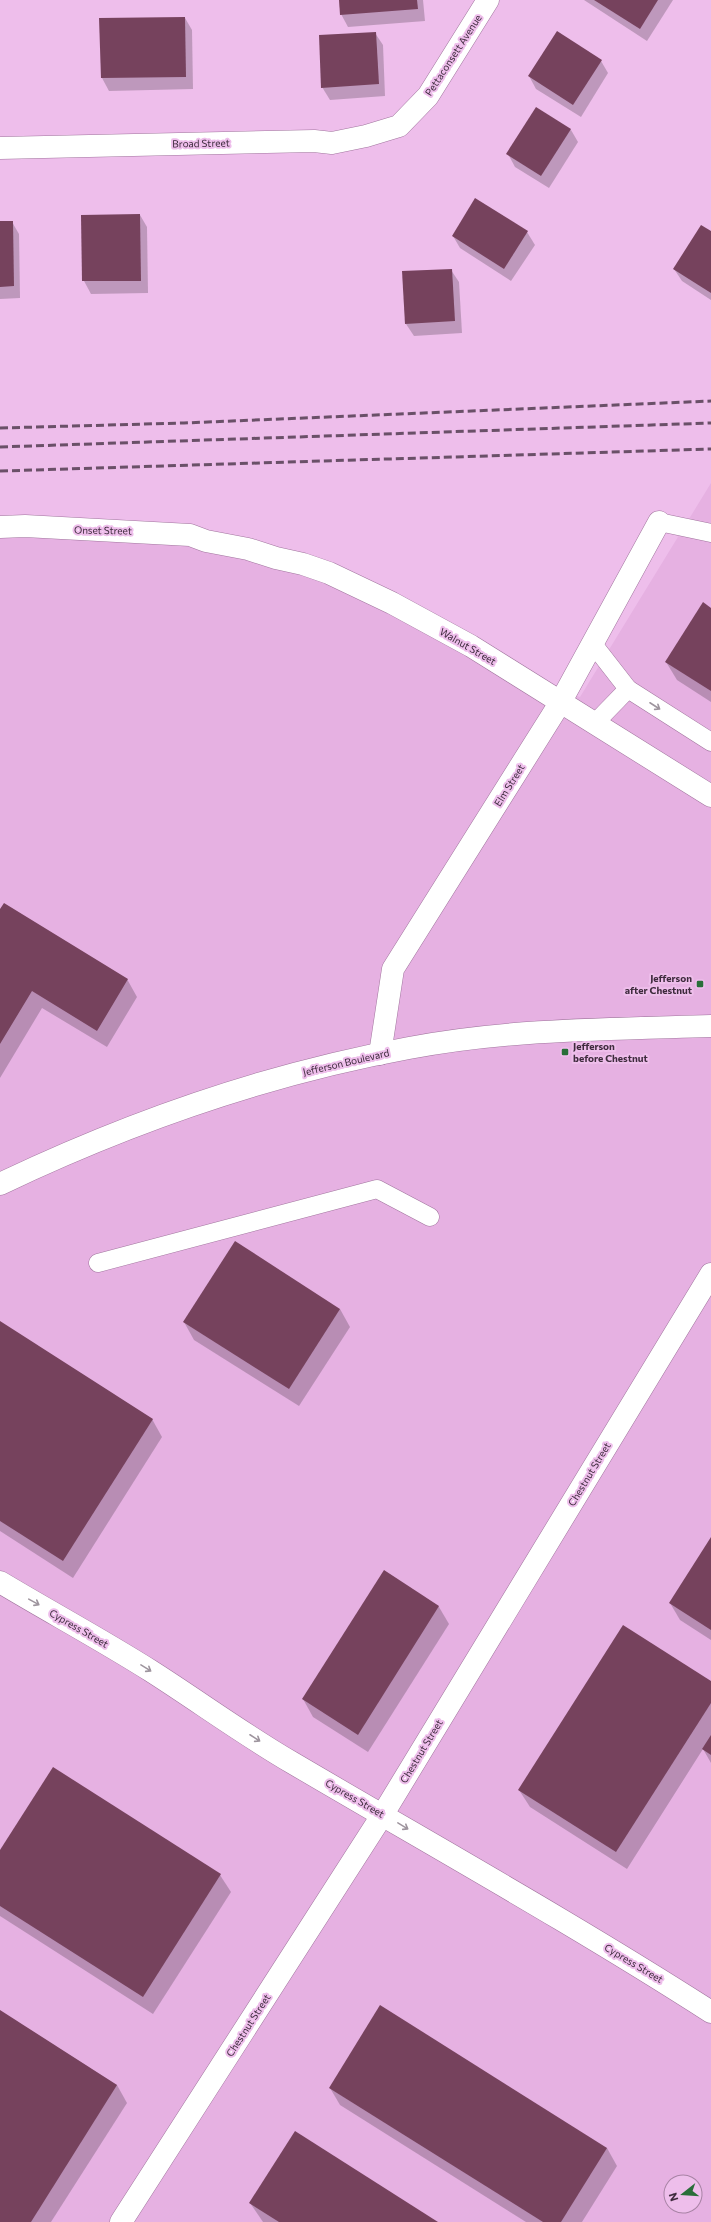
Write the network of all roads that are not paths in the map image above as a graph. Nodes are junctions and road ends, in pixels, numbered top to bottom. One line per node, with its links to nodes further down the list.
1 (488, 0): 2 (street, Pettaconsett Avenue)
2 (399, 126): 3 (street, Broad Street)
3 (0, 148)
4 (659, 522): 6 (lane); 8 (street, Elm Street)
5 (0, 527): 7 (street, Onset Street)
6 (711, 533)
7 (206, 541): 10 (street, Walnut Street)
8 (592, 644): 9 (lane); 10 (street, Elm Street)
9 (628, 689): 11 (lane); 12 (lane, one-way to 12)
10 (560, 703): 11 (street, Walnut Street); 15 (street, Elm Street)
11 (594, 724): 13 (street, Walnut Street)
12 (711, 742)
13 (711, 796)
14 (711, 1026): 15 (street, Jefferson Boulevard)
15 (380, 1054): 16 (street, Jefferson Boulevard)
16 (0, 1184)
17 (430, 1217): 18 (lane)
18 (98, 1263)
19 (711, 1274): 21 (street, Chestnut Street)
20 (0, 1582): 21 (street, Cypress Street, one-way to 21)
21 (383, 1814): 22 (street, Cypress Street, one-way to 22); 23 (street, Chestnut Street)
22 (711, 2012)
23 (121, 2222)

